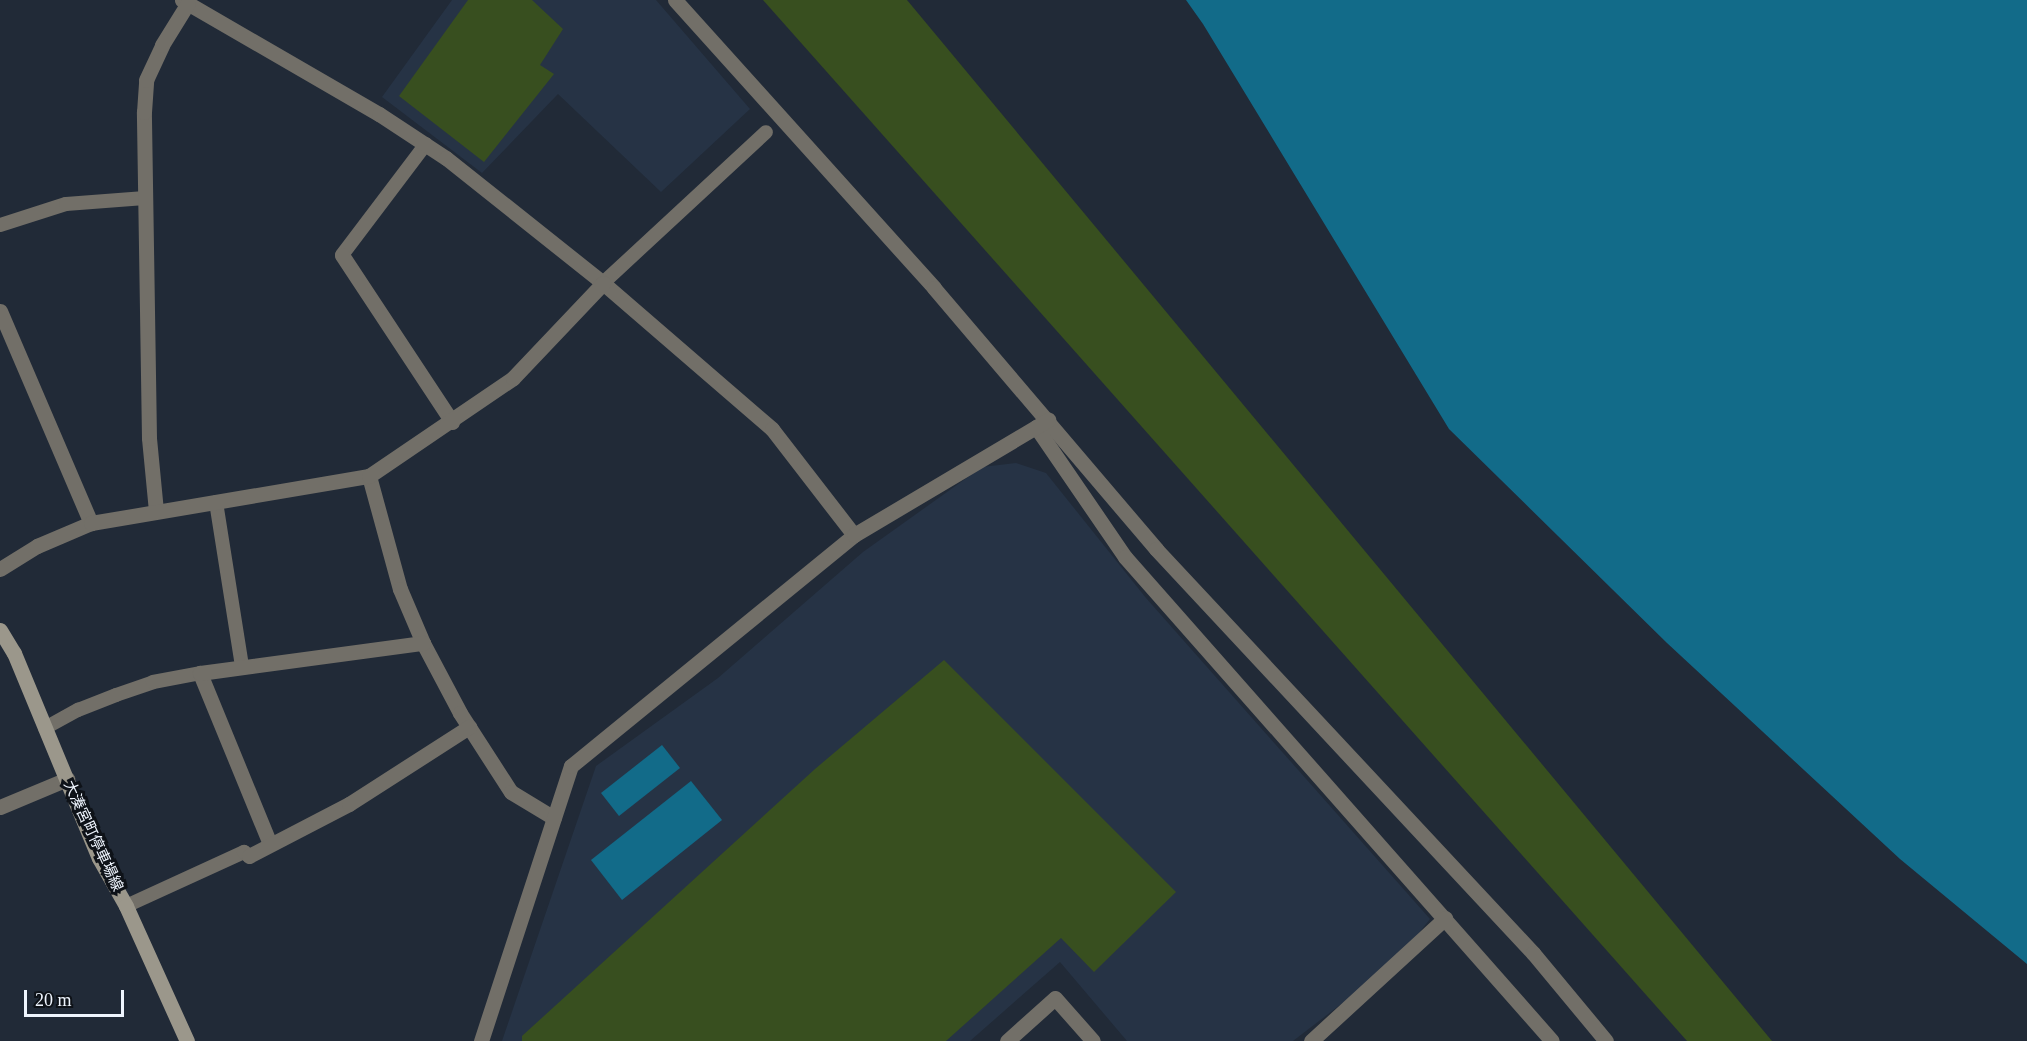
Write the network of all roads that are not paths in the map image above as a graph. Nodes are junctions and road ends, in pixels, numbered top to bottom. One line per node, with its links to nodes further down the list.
1 (675, 0): 11 (street)
2 (185, 2): 4 (street); 5 (street)
3 (766, 132): 8 (lane)
4 (426, 144): 7 (lane); 8 (street)
5 (145, 198): 6 (lane); 14 (street)
6 (0, 225)
7 (342, 255): 10 (street)
8 (603, 283): 10 (street); 16 (street)
9 (0, 311): 15 (street)
10 (452, 422): 12 (street)
11 (1042, 423): 16 (street); 30 (street); 37 (street)
12 (369, 476): 13 (street); 19 (street)
13 (216, 502): 14 (street); 20 (lane)
14 (156, 511): 15 (street)
15 (91, 523): 17 (street)
16 (854, 535): 26 (street)
17 (0, 569)
18 (0, 630): 23 (main road, 大湊宮町停車場線)
19 (423, 643): 20 (street); 22 (street)
20 (242, 668): 21 (street)
21 (200, 673): 23 (lane); 27 (street)
22 (469, 727): 26 (street); 27 (street)
23 (45, 728): 24 (main road, 大湊宮町停車場線)
24 (67, 779): 25 (street); 29 (main road, 大湊宮町停車場線)
25 (0, 807)
26 (554, 818): 32 (street)
27 (270, 844): 28 (street)
28 (249, 856): 29 (lane)
29 (126, 906): 31 (main road, 大湊宮町停車場線)
30 (1445, 918): 35 (street); 36 (street)
31 (187, 1041)
32 (481, 1041)
33 (1007, 1041): 34 (street)
34 (1093, 1041)
35 (1311, 1041)
36 (1552, 1041)
37 (1606, 1041)

